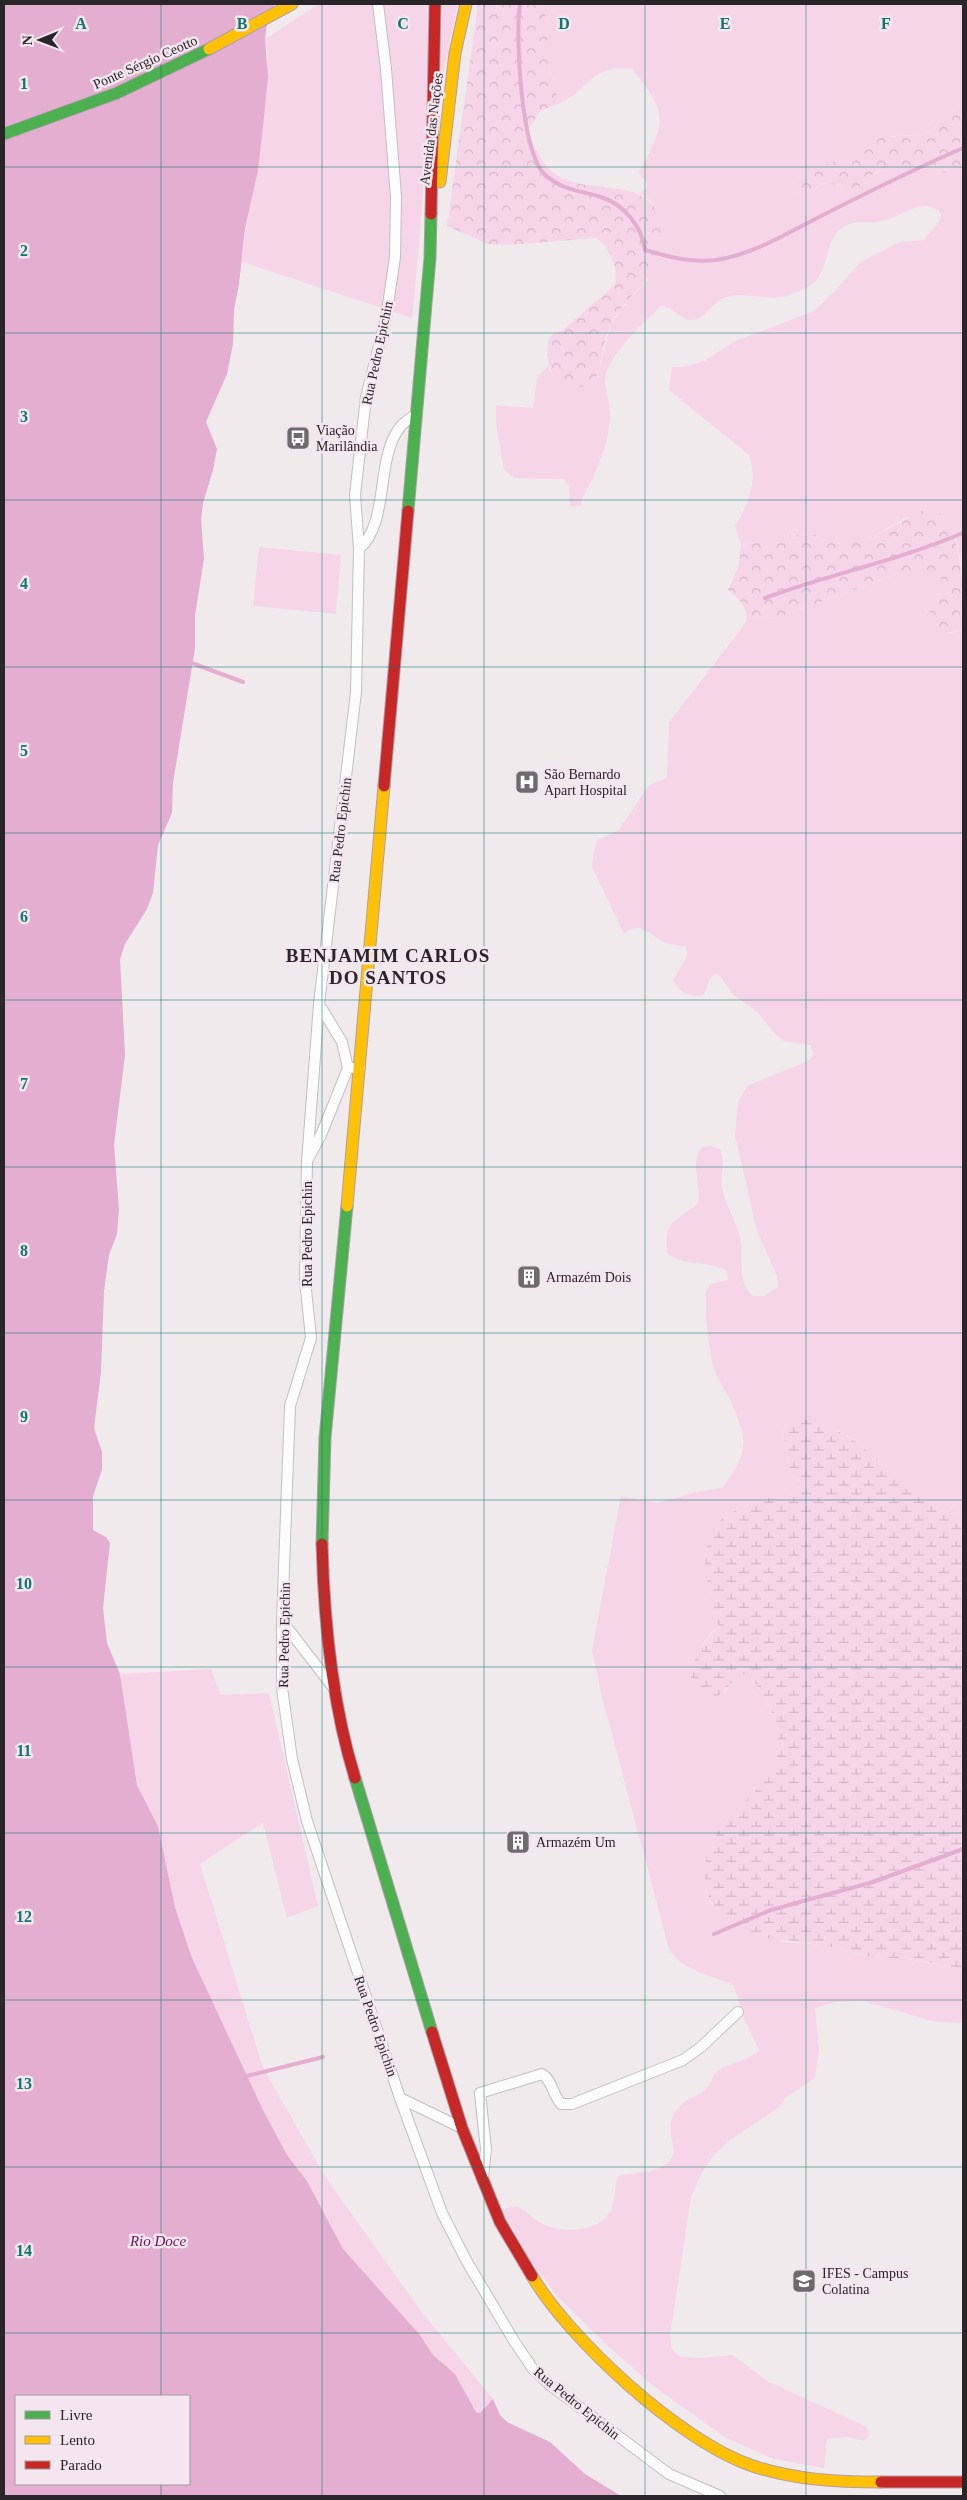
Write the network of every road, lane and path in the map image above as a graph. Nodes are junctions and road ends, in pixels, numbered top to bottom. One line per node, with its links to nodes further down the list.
1 (292, 4): 5 (main road, Ponte Sérgio Ceotto)
2 (378, 4): 8 (street, Rua Pedro Epichin)
3 (435, 4): 6 (main road)
4 (466, 4): 6 (main road, Avenida das Nações)
5 (4, 134)
6 (430, 258): 7 (main road)
7 (415, 415): 8 (street); 10 (main road)
8 (359, 549): 9 (street, Rua Pedro Epichin)
9 (319, 1004): 10 (street); 11 (street, Rua Pedro Epichin)
10 (354, 1068): 11 (street); 13 (main road)
11 (306, 1162): 12 (street, Rua Pedro Epichin)
12 (282, 1621): 13 (street); 15 (street, Rua Pedro Epichin)
13 (336, 1692): 16 (main road)
14 (738, 2012): 17 (street)
15 (400, 2098): 16 (street); 19 (street, Rua Pedro Epichin)
16 (462, 2128): 17 (main road)
17 (482, 2181): 18 (main road)
18 (963, 2482)
19 (720, 2496)

